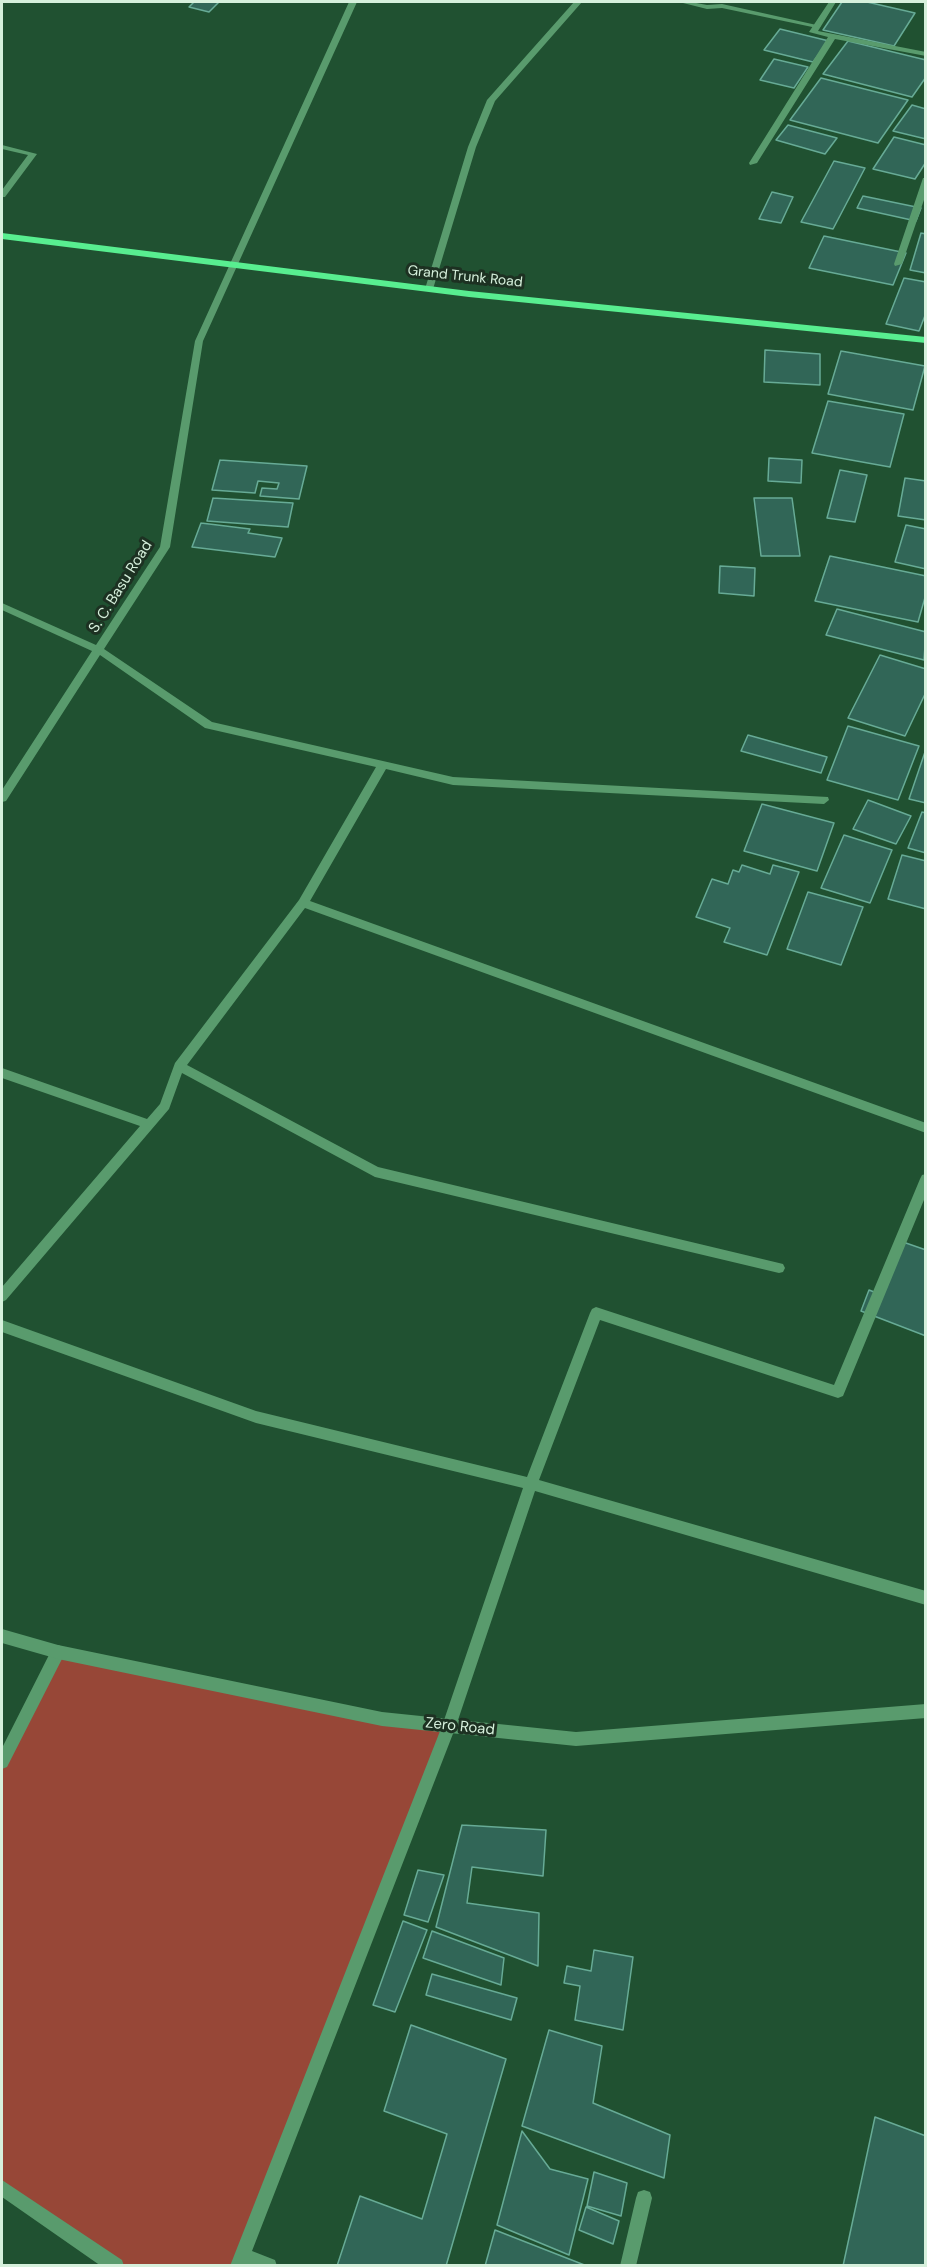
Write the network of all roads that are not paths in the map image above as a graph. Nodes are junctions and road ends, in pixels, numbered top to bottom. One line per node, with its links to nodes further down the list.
1 (353, 2): 14 (street, S. C. Basu Road)
2 (578, 2): 15 (street)
3 (683, 2): 5 (street)
4 (832, 2): 5 (street)
5 (817, 26): 6 (street)
6 (833, 36): 7 (street); 9 (street)
7 (926, 54)
8 (2, 147): 11 (street)
9 (753, 163)
10 (926, 180): 13 (street)
11 (2, 195)
12 (2, 236): 14 (main road, Grand Trunk Road)
13 (898, 264)
14 (235, 265): 15 (main road, Grand Trunk Road); 18 (street, S. C. Basu Road)
15 (429, 289): 16 (main road, Grand Trunk Road)
16 (926, 340)
17 (2, 606): 18 (street)
18 (99, 650): 19 (street); 20 (street, S. C. Basu Road)
19 (383, 765): 21 (street); 22 (street)
20 (2, 798)
21 (824, 800)
22 (303, 903): 23 (street); 26 (street)
23 (179, 1066): 25 (street); 28 (street)
24 (2, 1073): 25 (street)
25 (148, 1124): 29 (street)
26 (926, 1128)
27 (926, 1179): 31 (street)
28 (779, 1268)
29 (2, 1296)
30 (2, 1326): 31 (street)
31 (531, 1484): 32 (street); 36 (street)
32 (926, 1598)
33 (2, 1636): 34 (street, Zero Road)
34 (58, 1652): 36 (street, Zero Road); 37 (street)
35 (926, 1711): 36 (street, Zero Road)
36 (449, 1726): 40 (street)
37 (2, 1762)
38 (2, 2187): 41 (street)
39 (644, 2198): 43 (street)
40 (239, 2260): 42 (street)
41 (116, 2265)
42 (268, 2265)
43 (628, 2265)

